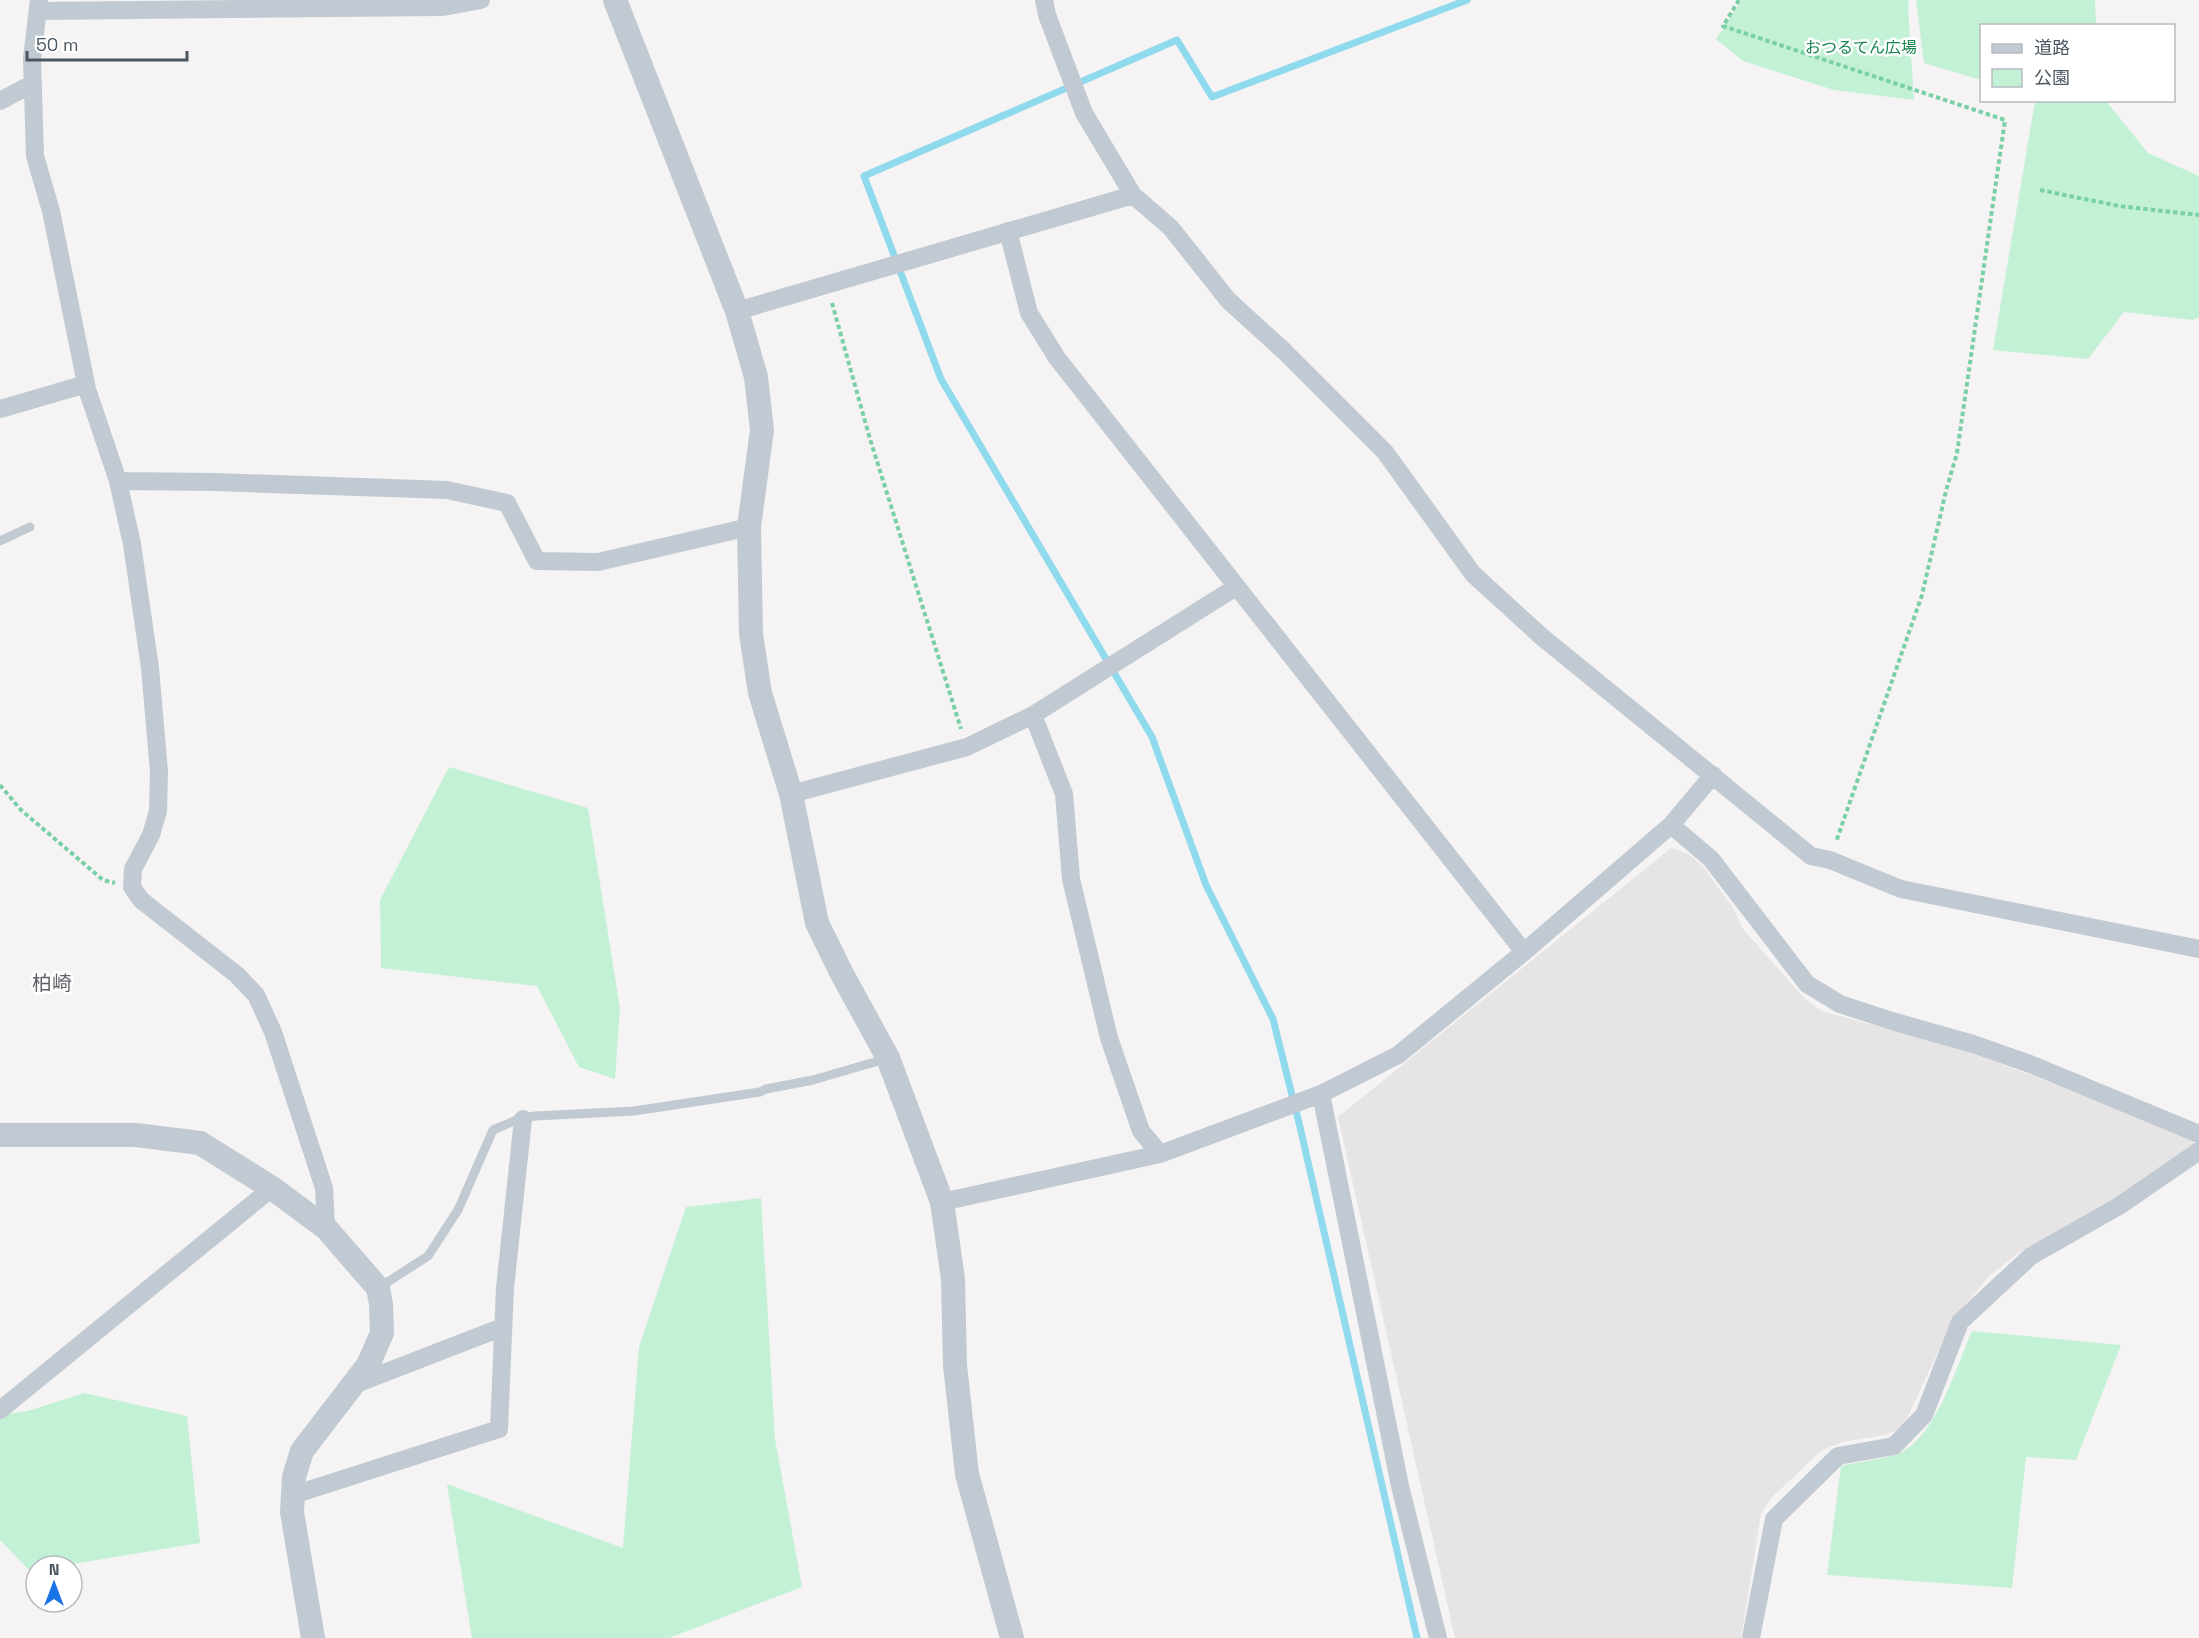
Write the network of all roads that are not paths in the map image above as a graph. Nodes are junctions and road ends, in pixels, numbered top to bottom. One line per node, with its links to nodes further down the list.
1 (482, 0): 4 (street)
2 (615, 0): 10 (street)
3 (1044, 0): 8 (street)
4 (326, 4): 5 (street)
5 (39, 6): 6 (street)
6 (32, 84): 7 (street); 11 (street)
7 (0, 101)
8 (1132, 195): 9 (street); 19 (street)
9 (1008, 231): 10 (street); 17 (street)
10 (737, 311): 15 (street)
11 (86, 384): 12 (street); 13 (street)
12 (0, 409)
13 (118, 481): 15 (street); 33 (street)
14 (30, 527): 16 (lane)
15 (749, 527): 20 (street)
16 (0, 541)
17 (1236, 587): 18 (street); 23 (street)
18 (1033, 715): 20 (street); 30 (street)
19 (1713, 775): 21 (street); 22 (street)
20 (791, 794): 24 (street)
21 (1671, 825): 23 (street); 27 (street)
22 (2199, 949)
23 (1524, 952): 25 (street)
24 (888, 1058): 26 (lane); 32 (street)
25 (1321, 1094): 30 (street); 41 (street)
26 (523, 1119): 34 (lane); 35 (street)
27 (2199, 1134)
28 (0, 1135): 31 (street)
29 (2199, 1151): 42 (street)
30 (1160, 1154): 32 (street)
31 (272, 1188): 33 (street); 37 (street)
32 (942, 1202): 40 (street)
33 (326, 1228): 34 (street)
34 (378, 1288): 36 (street)
35 (503, 1327): 36 (street); 38 (street)
36 (353, 1385): 38 (street)
37 (0, 1410)
38 (293, 1495): 39 (street)
39 (313, 1638)
40 (1012, 1638)
41 (1438, 1638)
42 (1751, 1638)

